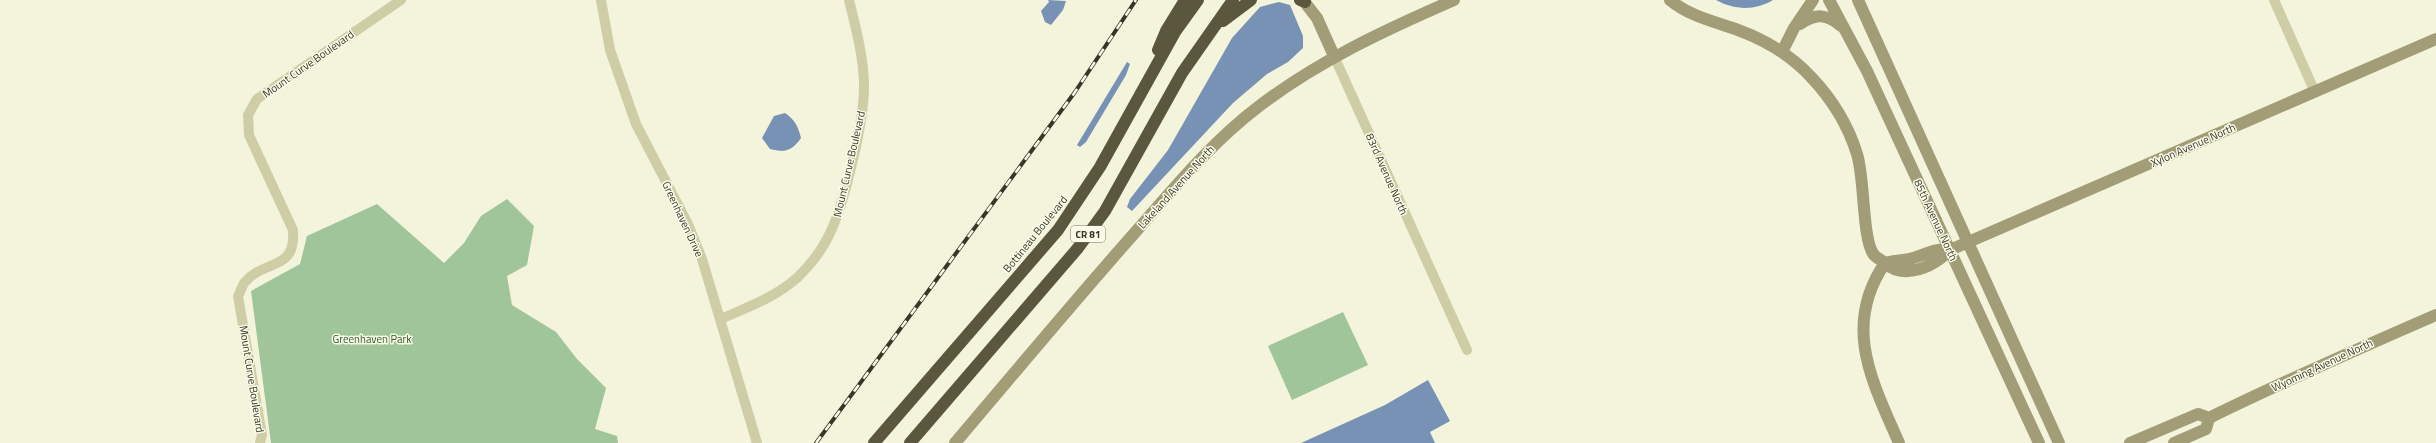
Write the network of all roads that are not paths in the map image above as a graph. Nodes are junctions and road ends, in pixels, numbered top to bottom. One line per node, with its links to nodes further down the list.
1 (401, 0): 30 (street, Mount Curve Boulevard)
2 (601, 0): 27 (street, Greenhaven Drive)
3 (849, 0): 27 (street, Mount Curve Boulevard)
4 (1185, 0): 22 (highway)
5 (1198, 0): 22 (highway, Bottineau Boulevard / CR 81)
6 (1233, 0): 15 (highway, CR 81)
7 (1251, 0): 15 (highway)
8 (1454, 0): 20 (street, Lakeland Avenue North)
9 (1670, 0): 19 (street)
10 (1813, 0): 16 (street)
11 (1829, 0): 17 (street, 85th Avenue North)
12 (1858, 0): 23 (street, 85th Avenue North)
13 (2274, 0): 21 (street)
14 (1303, 1): 20 (street, 83rd Avenue North)
15 (1214, 28): 33 (highway, CR 81)
16 (1794, 28): 17 (street); 19 (street)
17 (1844, 28): 24 (street, 85th Avenue North)
18 (2436, 39): 21 (street, Xylon Avenue North)
19 (1782, 52): 25 (street)
20 (1334, 56): 28 (street, 83rd Avenue North); 34 (street, Lakeland Avenue North)
21 (2315, 92): 23 (street, Xylon Avenue North)
22 (1138, 97): 32 (highway, Bottineau Boulevard / CR 81)
23 (1967, 243): 24 (street, Xylon Avenue North); 37 (street, 85th Avenue North)
24 (1950, 250): 25 (street); 36 (street, 85th Avenue North)
25 (1885, 263): 35 (street)
26 (2436, 315): 29 (street, Wyoming Avenue North)
27 (721, 319): 31 (street, Greenhaven Drive)
28 (1467, 350)
29 (2209, 418): 38 (street, Wyoming Avenue North); 39 (street, Wyoming Avenue North)
30 (260, 443)
31 (757, 443)
32 (874, 443)
33 (910, 443)
34 (955, 443)
35 (1899, 443)
36 (2039, 443)
37 (2059, 443)
38 (2130, 443)
39 (2174, 443)

